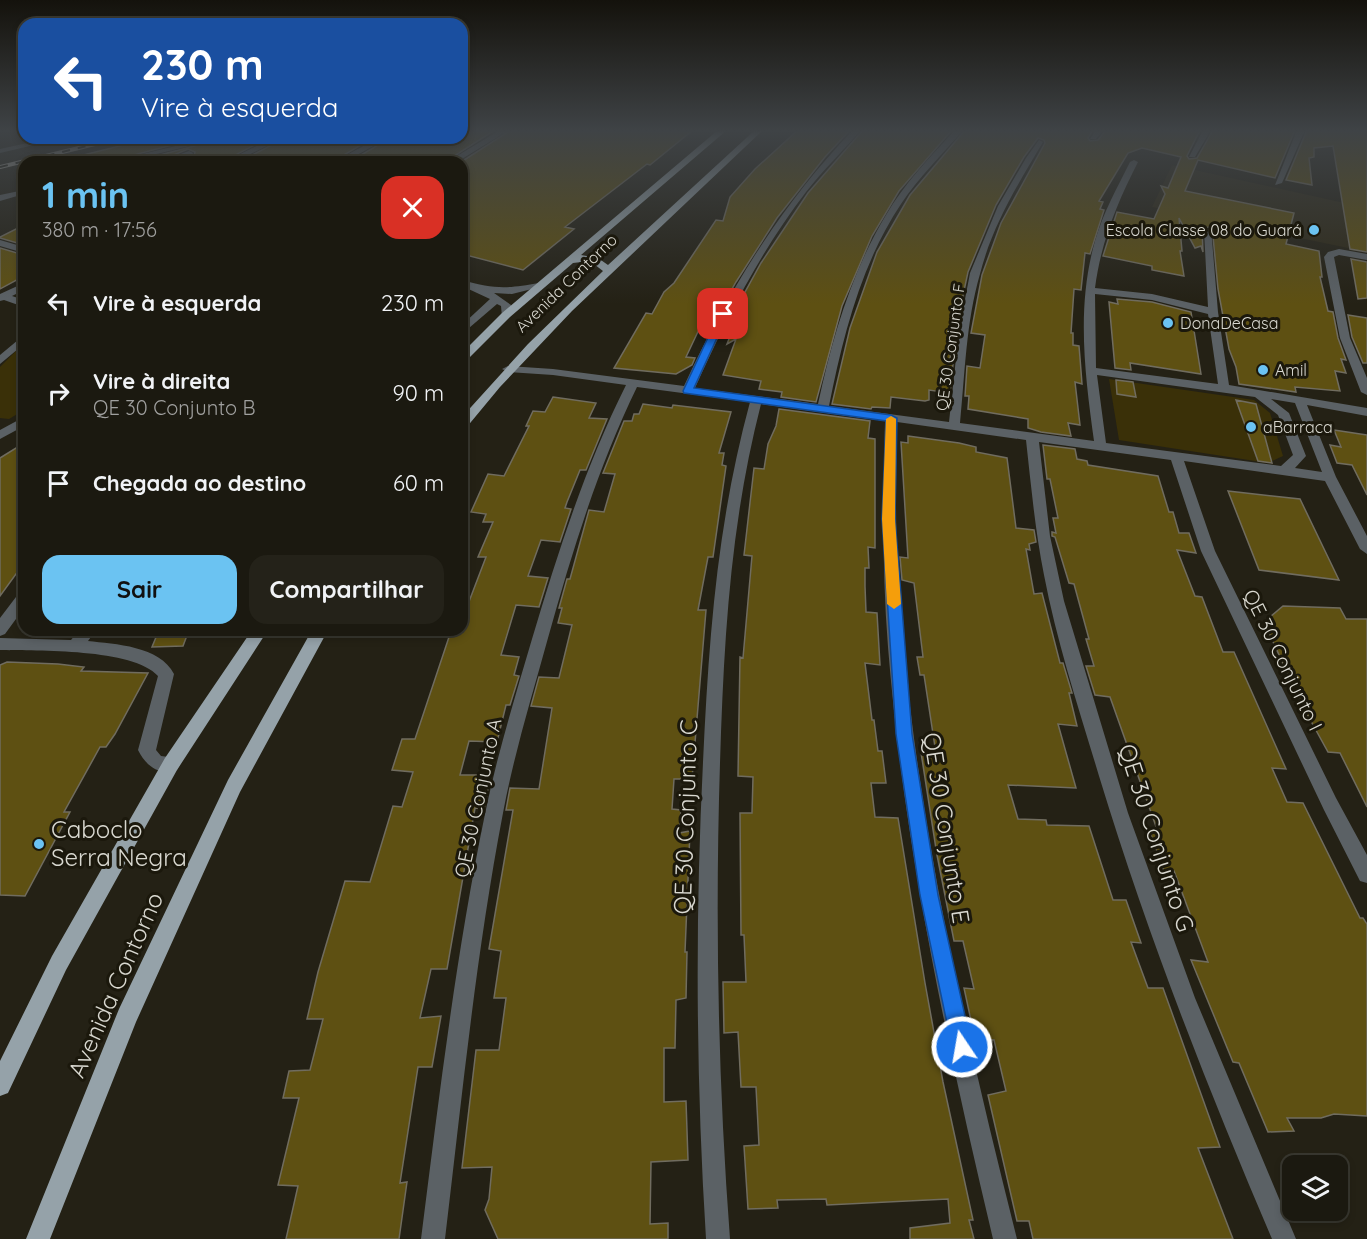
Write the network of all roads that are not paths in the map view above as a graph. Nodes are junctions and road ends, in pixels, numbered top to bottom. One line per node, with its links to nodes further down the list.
1 (655, 188): 13 (main road, Avenida Contorno)
2 (696, 188): 14 (main road, Avenida Contorno)
3 (806, 188): 33 (street)
4 (909, 188): 38 (street)
5 (1011, 188): 45 (street, QE 30 Conjunto F)
6 (1121, 188): 19 (street)
7 (18, 194): 8 (street)
8 (0, 198)
9 (1208, 230): 23 (street)
10 (0, 243): 11 (street)
11 (18, 248)
12 (1367, 257): 34 (street)
13 (569, 261): 14 (main road); 16 (main road, Avenida Contorno)
14 (607, 270): 29 (main road, Avenida Contorno)
15 (468, 285): 18 (street)
16 (539, 286): 18 (street); 24 (main road, Avenida Contorno)
17 (18, 289): 20 (street)
18 (480, 289): 21 (street)
19 (1090, 291): 23 (street); 30 (street)
20 (2, 297): 22 (street)
21 (497, 298): 24 (street); 25 (street)
22 (18, 302)
23 (1213, 312): 32 (street)
24 (506, 315): 27 (main road, Avenida Contorno)
25 (468, 325)
26 (18, 344): 28 (street)
27 (468, 353)
28 (0, 361)
29 (508, 369): 31 (street); 40 (main road, Avenida Contorno)
30 (1093, 371): 32 (street); 48 (street)
31 (633, 383): 33 (street); 64 (street, QE 30 Conjunto A)
32 (1224, 388): 35 (street)
33 (688, 391): 36 (street)
34 (1367, 392)
35 (1256, 394): 37 (street); 50 (street)
36 (756, 400): 38 (street); 65 (street, QE 30 Conjunto C)
37 (1300, 402): 39 (street); 51 (street)
38 (823, 409): 41 (street)
39 (1367, 412)
40 (468, 418)
41 (891, 418): 45 (street); 66 (street, QE 30 Conjunto E)
42 (0, 422): 43 (street)
43 (18, 423)
44 (18, 424): 46 (street)
45 (954, 428): 47 (street)
46 (0, 435)
47 (1032, 437): 48 (street); 67 (street, QE 30 Conjunto G)
48 (1101, 447): 49 (street)
49 (1176, 457): 50 (street); 61 (street, QE 30 Conjunto I)
50 (1284, 471): 51 (street)
51 (1330, 477): 52 (street)
52 (1367, 549)
53 (18, 605): 54 (street)
54 (0, 630)
55 (83, 636): 59 (street)
56 (256, 636): 60 (main road)
57 (317, 636): 63 (main road, Avenida Contorno)
58 (0, 644): 59 (street)
59 (75, 647): 60 (street)
60 (171, 764): 62 (main road)
61 (1367, 874)
62 (0, 1085)
63 (38, 1239)
64 (433, 1239)
65 (718, 1239)
66 (1005, 1239)
67 (1284, 1239)

